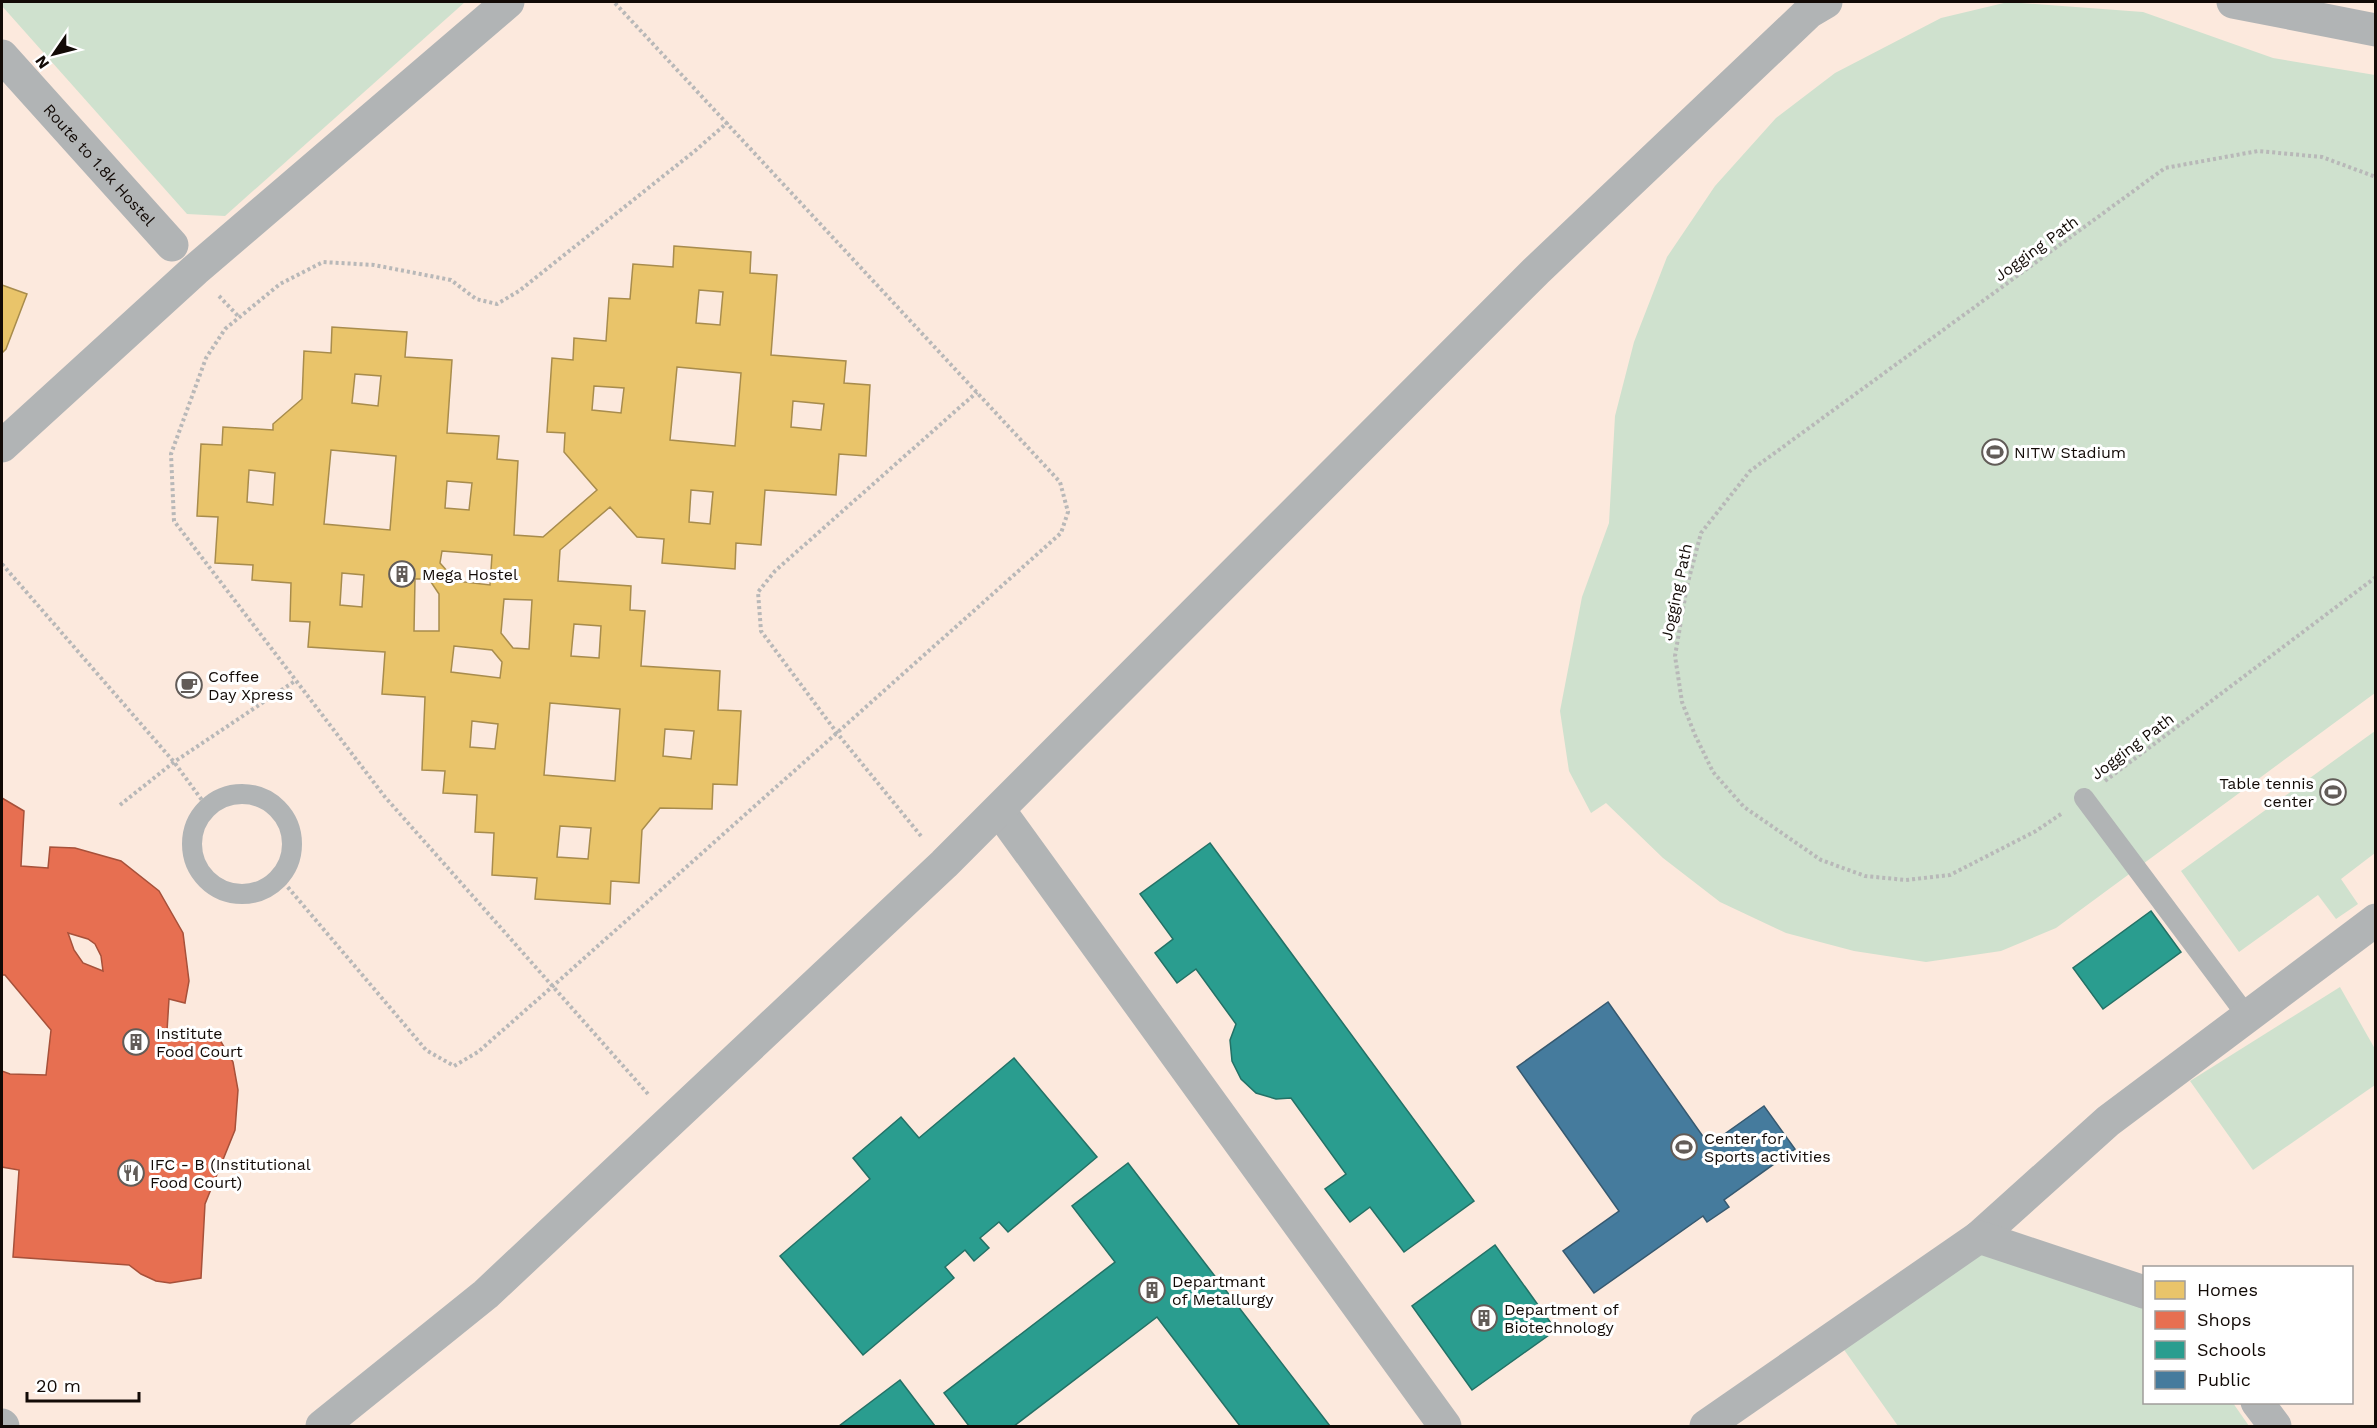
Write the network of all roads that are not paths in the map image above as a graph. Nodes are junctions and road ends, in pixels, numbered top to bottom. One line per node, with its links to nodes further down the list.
1 (508, 2): 7 (street)
2 (1826, 2): 9 (street)
3 (2233, 2): 4 (street)
4 (2376, 30)
5 (2, 56): 6 (street, Route to 1.8k Hostel)
6 (172, 245)
7 (2, 446)
8 (2084, 798): 12 (lane)
9 (999, 810): 16 (street); 17 (street)
10 (280, 878): 10 (lane)
11 (2376, 920): 12 (street)
12 (2247, 1016): 13 (street)
13 (1978, 1237): 14 (street); 18 (street)
14 (2143, 1291)
15 (2258, 1404): 19 (street)
16 (322, 1426)
17 (1445, 1426)
18 (1706, 1426)
19 (2275, 1426)

